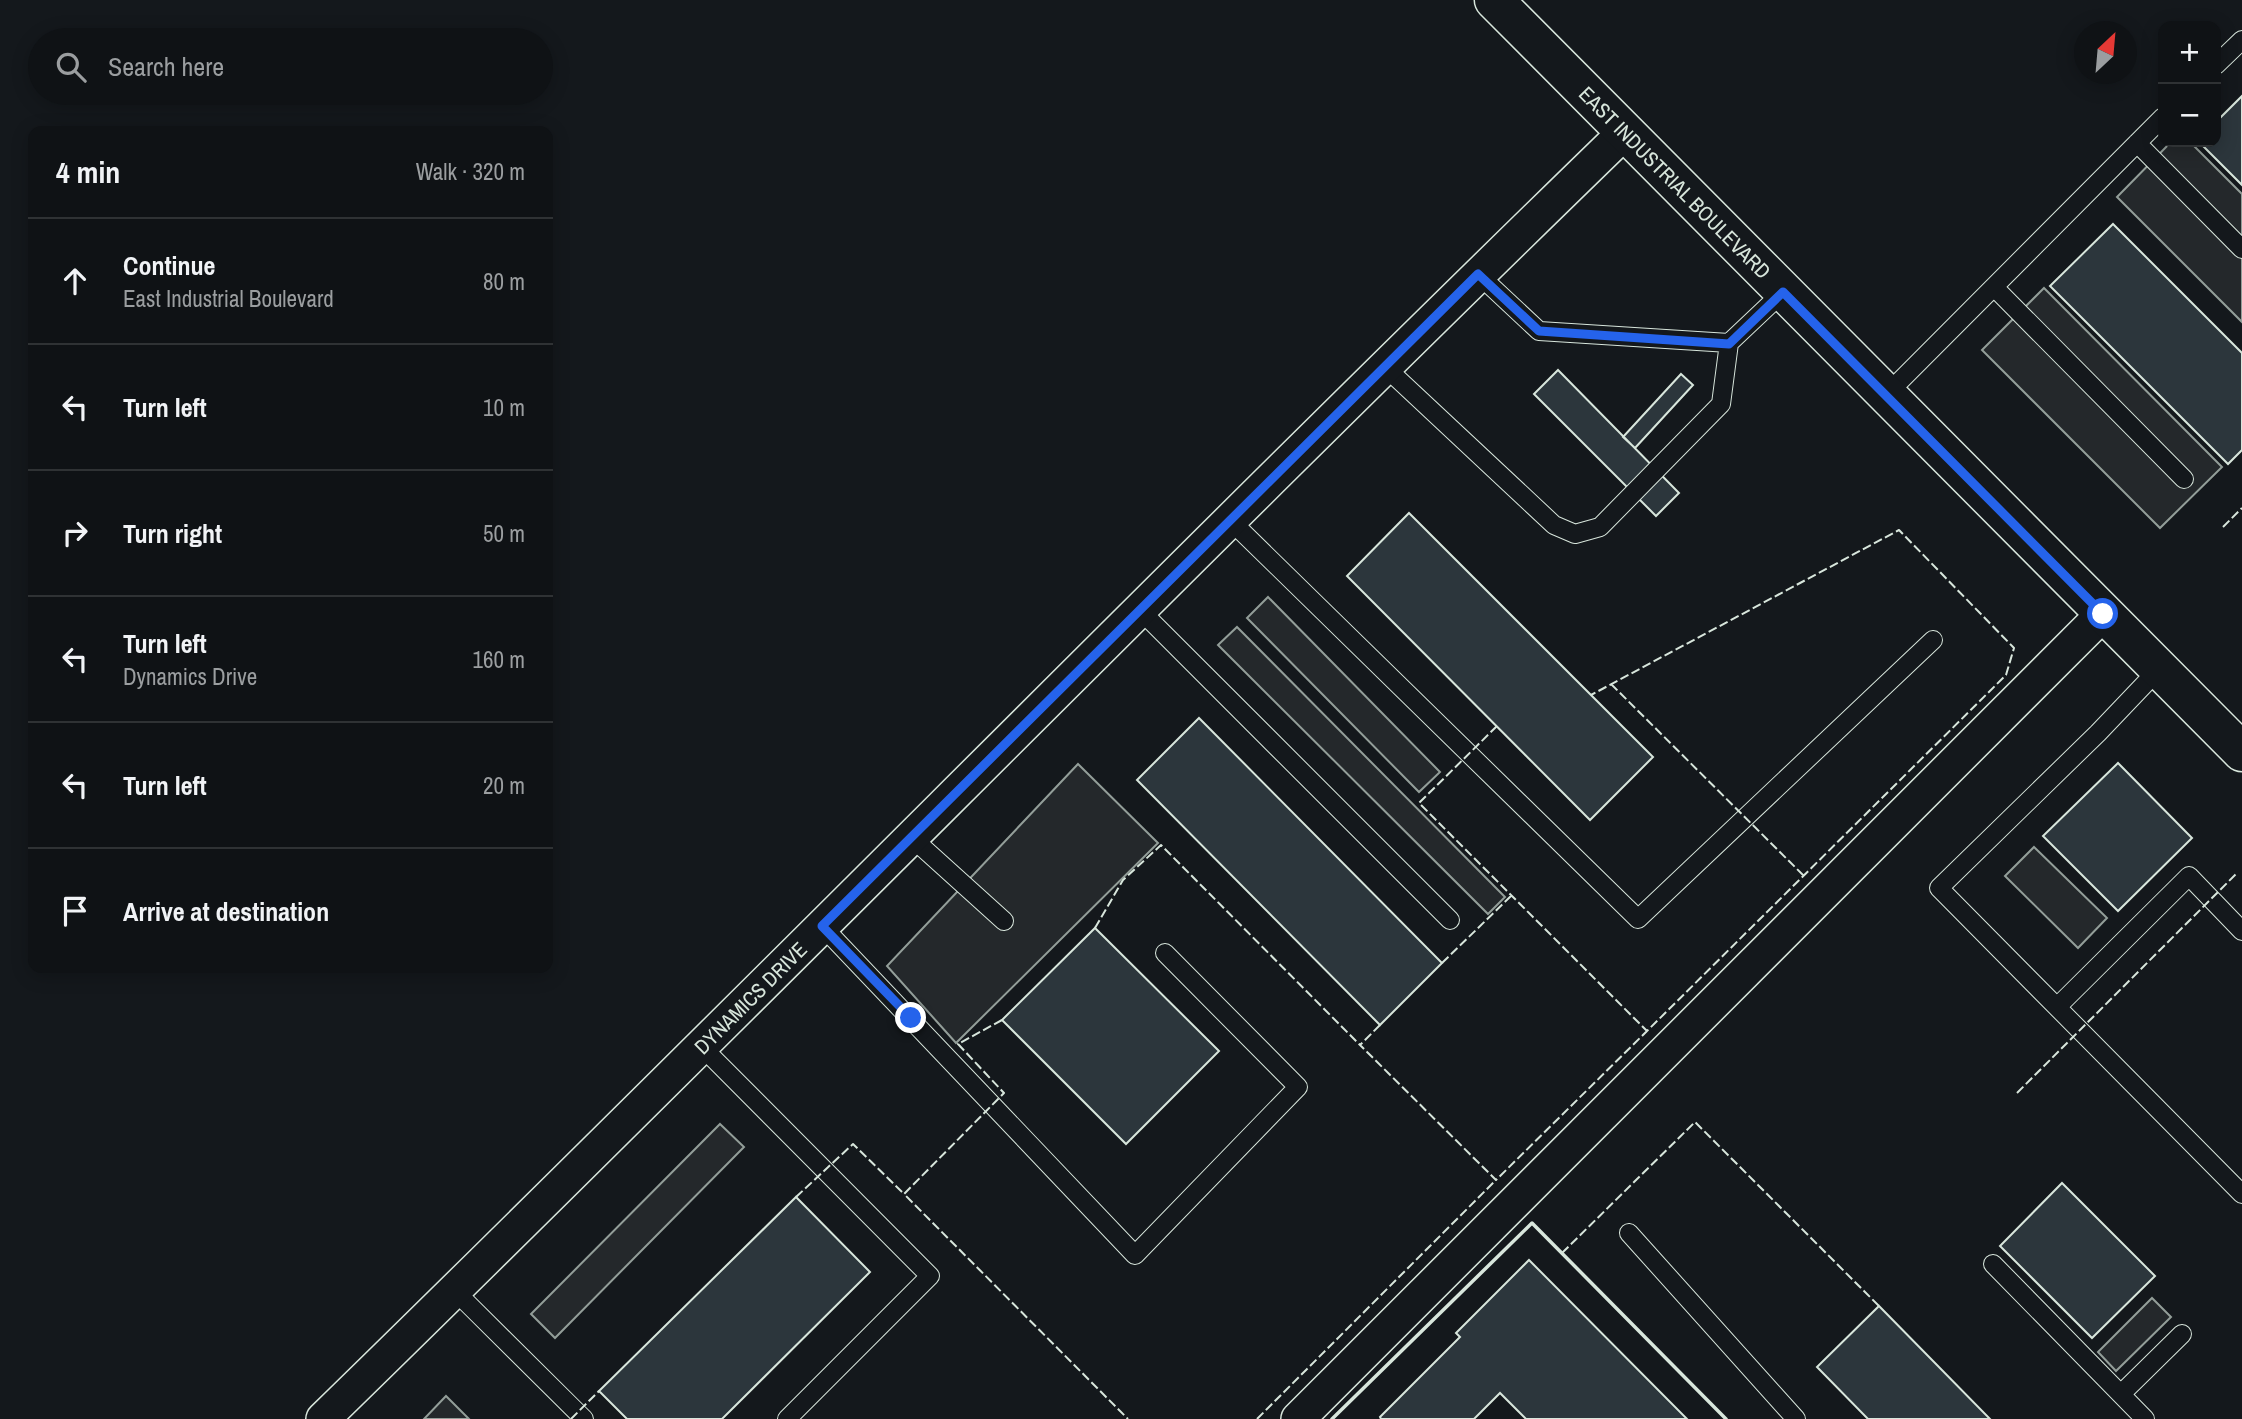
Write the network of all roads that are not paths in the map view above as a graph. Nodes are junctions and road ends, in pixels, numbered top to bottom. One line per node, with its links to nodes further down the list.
1 (1494, 0): 5 (street, EAST INDUSTRIAL BOULEVARD)
2 (2242, 40): 3 (lane)
3 (2221, 60)
4 (2158, 122): 6 (lane)
5 (1625, 132): 8 (street, DYNAMICS DRIVE); 10 (street, EAST INDUSTRIAL BOULEVARD)
6 (2137, 143): 7 (lane); 9 (lane)
7 (2242, 248)
8 (1478, 274): 11 (lane); 12 (street, DYNAMICS DRIVE)
9 (1994, 287): 13 (lane); 14 (lane)
10 (1783, 292): 11 (lane); 13 (street, EAST INDUSTRIAL BOULEVARD)
11 (1729, 344): 12 (lane)
12 (1384, 366): 15 (street, DYNAMICS DRIVE)
13 (1886, 395): 17 (street, EAST INDUSTRIAL BOULEVARD)
14 (2184, 480)
15 (1231, 520): 16 (street, DYNAMICS DRIVE); 18 (lane)
16 (1140, 610): 21 (street, DYNAMICS DRIVE); 22 (lane)
17 (2103, 614): 19 (street, EAST INDUSTRIAL BOULEVARD); 38 (street)
18 (1933, 640)
19 (2159, 669): 20 (street, EAST INDUSTRIAL BOULEVARD); 27 (lane)
20 (2242, 752)
21 (911, 837): 23 (lane); 24 (street, DYNAMICS DRIVE)
22 (1450, 920)
23 (1004, 921)
24 (822, 926): 26 (lane); 28 (street, DYNAMICS DRIVE)
25 (2242, 930): 27 (lane)
26 (1165, 953)
27 (2057, 1007): 29 (lane)
28 (701, 1046): 32 (street, DYNAMICS DRIVE); 37 (lane)
29 (2242, 1194)
30 (1629, 1233): 39 (lane)
31 (1993, 1264): 34 (lane)
32 (455, 1291): 35 (street, DYNAMICS DRIVE); 36 (lane)
33 (2182, 1334): 34 (lane)
34 (2121, 1394): 40 (lane)
35 (323, 1419)
36 (584, 1419)
37 (787, 1419)
38 (1298, 1419)
39 (1796, 1419)
40 (2145, 1419)

